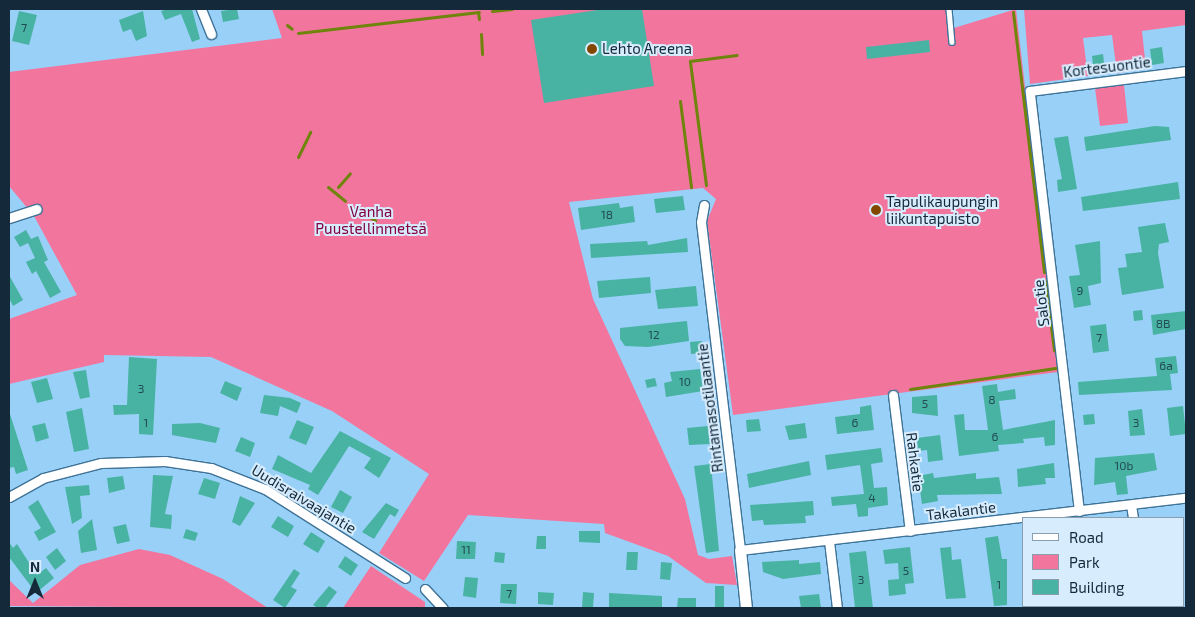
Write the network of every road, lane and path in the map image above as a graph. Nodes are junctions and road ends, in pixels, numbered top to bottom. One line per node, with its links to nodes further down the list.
1 (201, 9): 3 (street)
2 (949, 9): 4 (lane)
3 (212, 34)
4 (952, 42)
5 (1186, 71): 6 (street, Kortesuontie)
6 (1030, 91): 14 (street, Salotie)
7 (704, 205): 20 (street, Rintamasotilaantie)
8 (37, 209): 9 (street)
9 (9, 218)
10 (894, 396): 18 (street, Rahkatie)
11 (9, 498): 21 (street, Uudisraivaajantie)
12 (1186, 498): 13 (street, Takalantie)
13 (1131, 505): 14 (street, Takalantie); 16 (street)
14 (1080, 511): 15 (street, Takalantie)
15 (1029, 517)
16 (1133, 517)
17 (1022, 518): 18 (street, Takalantie)
18 (910, 531): 19 (street, Takalantie)
19 (828, 541): 20 (street, Takalantie); 25 (street)
20 (740, 550): 24 (street, Rintamasotilaantie)
21 (405, 578)
22 (425, 589): 23 (street)
23 (443, 608)
24 (746, 608)
25 (837, 608)

